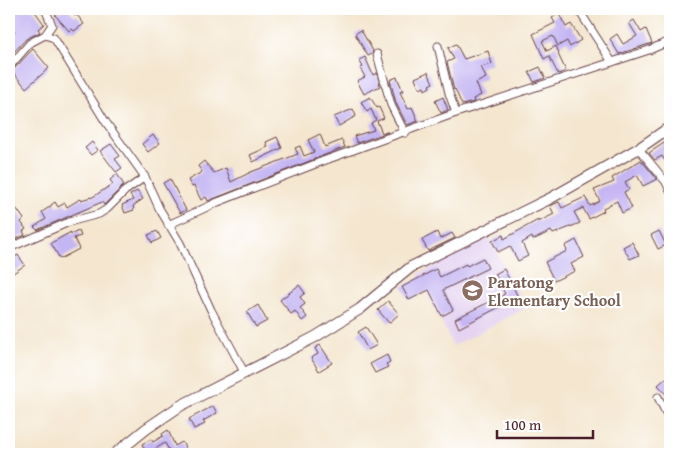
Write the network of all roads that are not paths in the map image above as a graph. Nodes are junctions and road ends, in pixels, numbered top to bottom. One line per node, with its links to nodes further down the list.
1 (45, 9): 3 (street)
2 (578, 9): 7 (street)
3 (45, 35): 8 (street); 13 (street)
4 (670, 42): 7 (street)
5 (438, 46): 9 (street)
6 (378, 54): 11 (street)
7 (612, 62): 9 (street)
8 (9, 67)
9 (456, 113): 11 (street)
10 (670, 127): 12 (street)
11 (405, 133): 15 (street)
12 (638, 149): 14 (street); 17 (street)
13 (145, 177): 15 (street); 16 (street)
14 (670, 191)
15 (168, 225): 17 (street)
16 (9, 248)
17 (244, 372): 20 (street)
18 (658, 397): 19 (street)
19 (670, 418)
20 (128, 450): 21 (street)
21 (115, 454)

